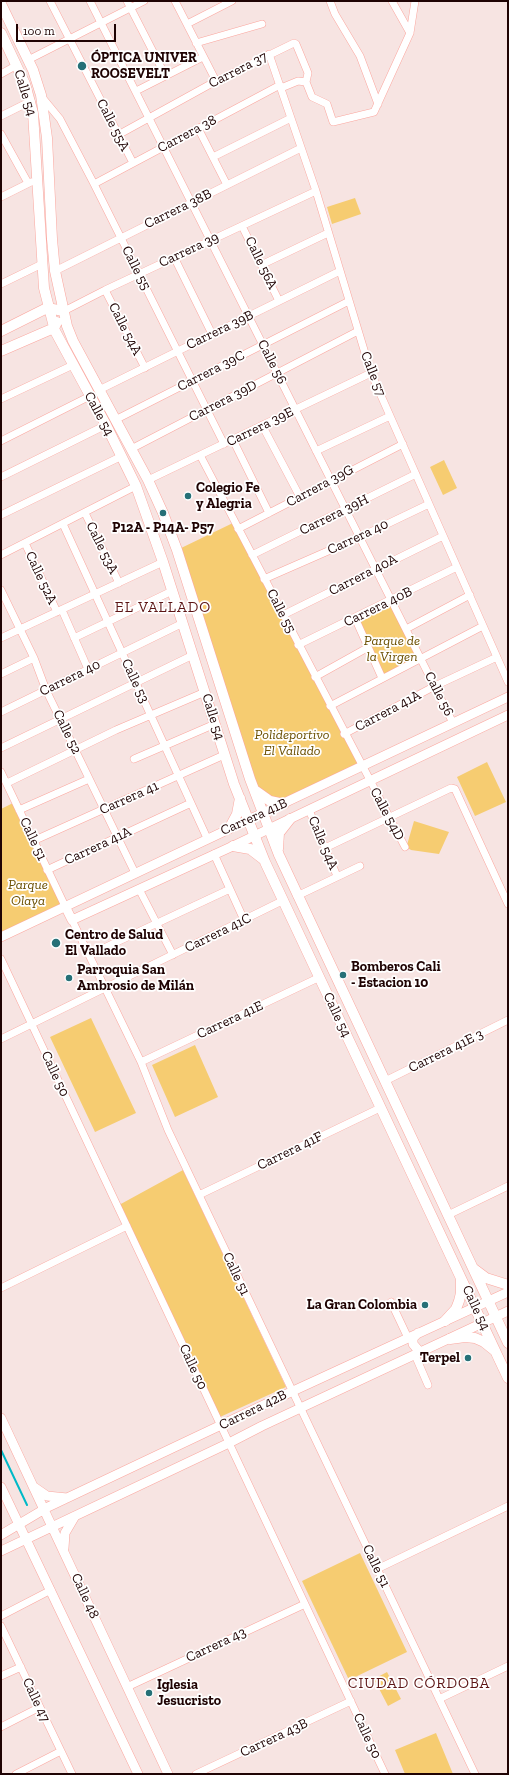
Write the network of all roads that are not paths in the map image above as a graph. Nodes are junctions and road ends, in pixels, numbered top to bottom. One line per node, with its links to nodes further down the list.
1 (50, 1): 16 (street, Calle 55A)
2 (90, 1): 11 (street, Calle 56)
3 (144, 1): 10 (street)
4 (175, 1): 12 (street)
5 (232, 1): 12 (street)
6 (330, 1): 30 (street)
7 (392, 1): 15 (street)
8 (415, 1): 15 (street)
9 (1, 4): 20 (main road, Calle 54)
10 (129, 4): 11 (street); 23 (street)
11 (101, 23): 16 (street); 27 (street, Calle 56)
12 (187, 24): 17 (street)
13 (262, 24): 17 (street)
14 (1, 33): 21 (main road, Calle 54)
15 (410, 33): 30 (street)
16 (69, 39): 20 (street); 36 (street, Calle 55A)
17 (196, 43): 19 (street)
18 (269, 54): 24 (street, Carrera 37); 25 (street, Carrera 37); 26 (street, Calle 57)
19 (203, 57): 23 (street); 24 (street)
20 (28, 60): 28 (main road, Calle 54)
21 (17, 65): 22 (street); 29 (main road, Calle 54)
22 (1, 74)
23 (165, 75): 27 (street)
24 (216, 81): 32 (street, Carrera 37)
25 (306, 82): 26 (street, Carrera 38); 30 (street)
26 (280, 86): 33 (street, Calle 57); 34 (street, Carrera 38)
27 (136, 91): 32 (street, Calle 56)
28 (41, 95): 42 (street, Calle 55); 54 (main road, Calle 54)
29 (31, 101): 31 (street); 41 (main road, Calle 54)
30 (378, 104)
31 (1, 116)
32 (149, 117): 36 (street, Carrera 37); 37 (street, Calle 56)
33 (291, 118): 38 (street, Calle 57); 39 (street)
34 (198, 128): 37 (street, Carrera 38); 39 (street)
35 (1, 134): 41 (street)
36 (118, 135): 40 (street, Calle 55A)
37 (164, 147): 40 (street, Carrera 38); 46 (street, Calle 56)
38 (301, 148): 43 (street, Carrera 38B); 44 (street, Calle 57)
39 (213, 157): 43 (street)
40 (132, 163): 42 (street, Carrera 38)
41 (32, 181): 45 (street); 52 (main road, Calle 54)
42 (94, 184): 49 (street, Calle 55)
43 (227, 185): 46 (street, Carrera 38B)
44 (316, 191): 47 (street, Carrera 39); 48 (street, Calle 57)
45 (1, 197)
46 (192, 203): 49 (street, Carrera 38B); 50 (street, Calle 56)
47 (242, 226): 50 (street, Carrera 39); 53 (street, Calle 56A)
48 (328, 232): 53 (street); 55 (street, Calle 57)
49 (121, 238): 54 (street, Carrera 38B); 56 (street, Calle 55)
50 (210, 240): 51 (street, Carrera 39); 65 (street, Calle 56)
51 (174, 257): 56 (street, Carrera 39); 69 (street)
52 (42, 264): 57 (street); 58 (main road, Calle 54)
53 (261, 265): 60 (street, Calle 56A)
54 (56, 271): 63 (main road, Calle 54)
55 (340, 271): 60 (street, Carrera 39B); 61 (street, Calle 57)
56 (139, 274): 59 (street, Carrera 39); 74 (street, Calle 55)
57 (1, 284)
58 (44, 288): 62 (main road, Calle 54); 64 (main road)
59 (105, 290): 63 (street, Carrera 39); 76 (street, Calle 54A)
60 (279, 301): 65 (street, Carrera 39B)
61 (349, 301): 68 (street, Calle 57); 72 (street, Carrera 39C)
62 (47, 308): 63 (main road); 64 (main road); 66 (main road, Calle 54)
63 (64, 311): 66 (main road); 80 (main road, Calle 54)
64 (32, 316): 67 (main road)
65 (249, 316): 69 (street, Carrera 39B); 72 (street, Calle 56)
66 (54, 328): 70 (main road); 71 (main road, Calle 54)
67 (1, 331)
68 (358, 331): 77 (street, Carrera 39D); 78 (street, Calle 57)
69 (212, 334): 74 (street, Carrera 39B)
70 (36, 335): 71 (main road); 73 (main road)
71 (59, 342): 75 (main road, Calle 54)
72 (262, 344): 77 (street, Calle 56); 79 (street, Carrera 39C)
73 (1, 351)
74 (178, 351): 76 (street, Carrera 39B); 79 (street, Calle 55)
75 (73, 365): 81 (main road, Calle 54); 82 (street)
76 (145, 368): 80 (street, Carrera 39B)
77 (277, 373): 83 (street, Carrera 39D); 84 (street, Calle 56)
78 (371, 373): 84 (street, Carrera 39E); 85 (street, Calle 57)
79 (192, 380): 83 (street, Calle 55); 86 (street, Carrera 39C)
80 (100, 390): 86 (main road, Calle 54)
81 (90, 396): 87 (main road, Calle 54); 90 (street)
82 (1, 399)
83 (207, 410): 91 (street, Calle 55); 93 (street, Carrera 39D)
84 (296, 410): 88 (street, Carrera 39E); 94 (street, Calle 56)
85 (390, 416): 92 (street, Calle 57); 94 (street)
86 (115, 420): 93 (main road, Calle 54)
87 (106, 426): 96 (main road, Calle 54); 98 (street)
88 (262, 426): 89 (street, Carrera 39E); 102 (street)
89 (233, 440): 91 (street, Carrera 39E); 106 (street)
90 (1, 441)
91 (224, 444): 95 (street, Carrera 39E)
92 (403, 444): 97 (street, Calle 57); 100 (street, Carrera 39G)
93 (131, 449): 99 (main road, Calle 54)
94 (316, 451): 100 (street, Calle 56)
95 (200, 455): 99 (street, Carrera 39E); 109 (street, Calle 55)
96 (122, 456): 101 (main road, Calle 54); 107 (street)
97 (416, 474): 103 (street, Calle 57); 104 (street, Carrera 39H)
98 (1, 477)
99 (148, 480): 172 (main road, Calle 54)
100 (331, 480): 102 (street, Carrera 39G); 104 (street, Calle 56)
101 (136, 486): 105 (street); 115 (main road, Calle 54)
102 (300, 497): 106 (street, Carrera 39G)
103 (429, 504): 110 (street, Calle 57); 111 (street, Carrera 40)
104 (346, 509): 111 (street, Calle 56); 114 (street, Carrera 39H)
105 (84, 513): 108 (street); 119 (street, Calle 53A)
106 (269, 513): 109 (street, Carrera 39G)
107 (1, 515)
108 (63, 524): 112 (street); 122 (street, Calle 53)
109 (238, 529): 114 (street, Calle 55)
110 (443, 536): 116 (street, Calle 57); 117 (street, Carrera 40A)
111 (360, 537): 117 (street, Calle 56); 118 (street, Carrera 40)
112 (24, 544): 113 (street); 125 (street, Calle 52A)
113 (1, 555)
114 (252, 555): 118 (street, Calle 55)
115 (163, 562): 119 (street); 121 (main road, Calle 54)
116 (457, 567): 123 (street, Calle 57); 124 (street, Carrera 40B)
117 (375, 568): 124 (street, Calle 56); 126 (street, Carrera 40A)
118 (264, 579): 126 (street, Calle 55)
119 (119, 583): 122 (street)
120 (1, 590): 131 (street, Calle 52)
121 (172, 591): 128 (street); 129 (main road, Calle 54)
122 (95, 595): 125 (street); 128 (street, Calle 53)
123 (470, 595): 130 (street, Calle 57); 132 (street)
124 (392, 600): 127 (street, Carrera 40B); 132 (street, Calle 56)
125 (59, 611): 131 (street); 134 (street, Calle 52A)
126 (283, 616): 135 (street, Calle 55)
127 (355, 618): 135 (street, Carrera 40B); 136 (street)
128 (108, 622): 134 (street); 137 (street, Calle 53)
129 (183, 623): 137 (street, Carrera 40); 138 (main road, Calle 54)
130 (483, 626): 139 (street, Calle 57); 141 (street)
131 (20, 629): 133 (street); 140 (street, Calle 52)
132 (406, 629): 141 (street, Calle 56)
133 (1, 638)
134 (74, 638): 142 (street, Calle 52A)
135 (298, 645): 144 (street, Calle 55)
136 (367, 648): 144 (street); 145 (street)
137 (122, 652): 142 (street, Carrera 40); 146 (street, Calle 53)
138 (193, 655): 146 (street); 150 (main road, Calle 54)
139 (497, 657): 147 (street, Calle 57); 148 (street, Carrera 41A)
140 (34, 658): 143 (street); 149 (street, Calle 52)
141 (420, 658): 145 (street); 148 (street, Calle 56)
142 (88, 669): 149 (street, Carrera 40)
143 (1, 674)
144 (315, 677): 152 (street, Calle 55)
145 (382, 678): 152 (street)
146 (136, 681): 154 (street, Calle 53); 156 (street)
147 (508, 682)
148 (434, 686): 157 (street, Calle 56); 159 (street, Carrera 41A)
149 (46, 690): 153 (street, Carrera 40); 156 (street, Calle 52)
150 (205, 692): 154 (street); 158 (main road, Calle 54)
151 (508, 697): 157 (street, Carrera 41B)
152 (330, 706): 159 (street, Calle 55)
153 (1, 712)
154 (151, 715): 160 (street, Calle 53); 162 (street)
155 (508, 715): 169 (street, Carrera 41B)
156 (61, 719): 161 (street); 162 (street, Calle 52)
157 (453, 723): 165 (street, Carrera 41B)
158 (215, 724): 160 (street); 163 (main road, Calle 54)
159 (344, 734): 165 (street, Calle 55)
160 (165, 745): 164 (street); 167 (street, Calle 53)
161 (1, 748)
162 (76, 750): 168 (street, Calle 52); 170 (street)
163 (224, 755): 167 (street, Carrera 41); 171 (main road, Calle 54)
164 (134, 759)
165 (362, 767): 169 (street, Calle 54D); 175 (street, Carrera 41B)
166 (1, 772): 170 (street, Calle 51)
167 (179, 776): 174 (street, Calle 53); 176 (street, Carrera 41)
168 (89, 779): 176 (street, Calle 52); 177 (street)
169 (370, 780): 178 (street, Carrera 41B); 180 (street, Calle 54D)
170 (6, 783): 177 (street, Calle 51)
171 (234, 784): 172 (main road); 173 (main road, Calle 54)
172 (252, 784): 175 (main road); 179 (main road, Calle 54)
173 (240, 798): 182 (main road, Calle 54); 183 (main road)
174 (192, 803): 186 (street, Carrera 41A); 187 (street, Calle 53)
175 (284, 804): 179 (street, Carrera 41B)
176 (104, 809): 186 (street, Calle 52); 188 (street, Carrera 41)
177 (19, 810): 188 (street, Calle 51)
178 (309, 810): 181 (street, Carrera 41B); 191 (street, Calle 54A)
179 (263, 813): 182 (street, Carrera 41B); 184 (main road, Calle 54)
180 (389, 816): 190 (street, Calle 54D); 191 (street); 203 (street)
181 (290, 818): 184 (street, Carrera 41B); 193 (main road)
182 (249, 820): 183 (street, Carrera 41B); 185 (main road, Calle 54)
183 (230, 827): 187 (street, Carrera 41B)
184 (269, 828): 185 (street, Carrera 41B); 193 (main road, Calle 54)
185 (255, 835): 189 (street, Carrera 41B); 194 (main road, Calle 54)
186 (118, 837): 196 (street, Carrera 41A); 197 (street, Calle 52)
187 (207, 838): 197 (street, Carrera 41B)
188 (33, 841): 196 (street, Calle 51)
189 (233, 846): 192 (street, Carrera 41B); 194 (main road)
190 (405, 847)
191 (325, 848): 198 (street, Calle 54A)
192 (214, 854): 199 (street, Carrera 41B); 200 (street)
193 (279, 855): 201 (main road, Calle 54)
194 (266, 862): 202 (main road, Calle 54)
195 (360, 866): 198 (street)
196 (47, 870): 204 (street, Calle 51)
197 (135, 873): 204 (street, Carrera 41B)
198 (337, 876): 201 (street)
199 (139, 889): 205 (street, Carrera 41B); 207 (street)
200 (230, 889): 206 (street); 207 (street)
201 (297, 896): 218 (main road, Calle 54)
202 (284, 900): 206 (street, Carrera 41C); 212 (main road, Calle 54)
203 (508, 904)
204 (65, 906): 205 (street, Calle 51); 208 (street, Carrera 41B)
205 (72, 920): 210 (street, Calle 51)
206 (244, 920): 209 (street, Carrera 41C)
207 (157, 923): 209 (street); 210 (street)
208 (1, 937)
209 (173, 954): 213 (street, Carrera 41C)
210 (89, 955): 213 (street, Calle 51)
211 (1, 959): 215 (street, Calle 50)
212 (320, 977): 217 (street, Carrera 41E); 219 (main road, Calle 54)
213 (105, 988): 215 (street, Carrera 41C); 217 (street, Calle 51)
214 (508, 1020): 218 (street, Carrera 41E 3)
215 (32, 1024): 216 (street, Carrera 41C); 223 (street, Calle 50)
216 (1, 1039)
217 (141, 1062): 221 (street, Calle 51)
218 (385, 1081): 222 (main road, Calle 54)
219 (380, 1108): 221 (street, Carrera 41F); 225 (main road, Calle 54)
220 (508, 1186): 222 (street)
221 (199, 1195): 245 (street, Calle 51)
222 (448, 1215): 224 (main road, Calle 54)
223 (127, 1226): 227 (street); 248 (street, Calle 50)
224 (472, 1266): 226 (main road); 229 (main road, Calle 54)
225 (458, 1270): 231 (main road, Calle 54); 234 (main road)
226 (508, 1285)
227 (1, 1288)
228 (508, 1292): 229 (street, Carrera 42B)
229 (488, 1300): 231 (street, Carrera 42B); 233 (main road, Calle 54)
230 (391, 1302): 237 (street)
231 (475, 1307): 234 (street, Carrera 42B); 235 (main road, Calle 54)
232 (508, 1311): 233 (street, Carrera 42B)
233 (496, 1317): 235 (street, Carrera 42B); 239 (main road, Calle 54)
234 (445, 1321): 236 (street, Carrera 42B)
235 (483, 1323): 238 (street, Carrera 42B); 242 (main road, Calle 54)
236 (419, 1332): 237 (street, Carrera 42B); 240 (street)
237 (408, 1338): 245 (street, Carrera 42B)
238 (450, 1339): 240 (street, Carrera 42B); 242 (main road)
239 (508, 1343)
240 (425, 1351): 241 (street, Carrera 42B)
241 (415, 1355): 244 (street); 246 (street, Carrera 42B)
242 (497, 1355): 243 (main road, Calle 54)
243 (508, 1378)
244 (428, 1385)
245 (293, 1391): 246 (street, Calle 51); 248 (street, Carrera 42B)
246 (301, 1408): 249 (street, Carrera 42B); 262 (street, Calle 51)
247 (1, 1418): 250 (street, Calle 48)
248 (221, 1426): 249 (street, Calle 50); 252 (street, Carrera 42B)
249 (229, 1443): 255 (street, Carrera 42B); 264 (street, Calle 50)
250 (31, 1484): 252 (street); 254 (street, Calle 48)
251 (1, 1487): 256 (street, Calle 48)
252 (68, 1499): 254 (street, Carrera 42B)
253 (508, 1506): 262 (street)
254 (44, 1510): 256 (street, Carrera 42B); 257 (street, Calle 48)
255 (76, 1515): 257 (street, Carrera 42B); 261 (street)
256 (20, 1524): 258 (street, Carrera 42B); 259 (street, Calle 48)
257 (52, 1526): 259 (street, Carrera 42B); 261 (street, Calle 48)
258 (1, 1535)
259 (26, 1539): 260 (street, Carrera 42B); 263 (street, Calle 48)
260 (1, 1551)
261 (65, 1554): 270 (street, Calle 48)
262 (378, 1569): 271 (street, Calle 51)
263 (51, 1590): 265 (street); 276 (street, Calle 48)
264 (305, 1604): 270 (street, Carrera 43); 272 (street, Calle 50)
265 (1, 1616)
266 (1, 1626): 268 (street, Calle 47)
267 (508, 1666): 271 (street)
268 (21, 1667): 269 (street); 273 (street, Calle 47)
269 (1, 1676)
270 (127, 1687): 279 (street, Calle 48)
271 (440, 1699): 282 (street, Calle 51)
272 (351, 1702): 280 (street, Carrera 43B); 281 (street, Calle 50)
273 (40, 1707): 274 (street); 275 (street, Calle 47)
274 (1, 1727)
275 (60, 1751): 277 (street); 278 (street, Calle 47)
276 (135, 1773)
277 (16, 1774)
278 (72, 1774)
279 (168, 1774)
280 (196, 1774)
281 (385, 1774)
282 (475, 1774)

